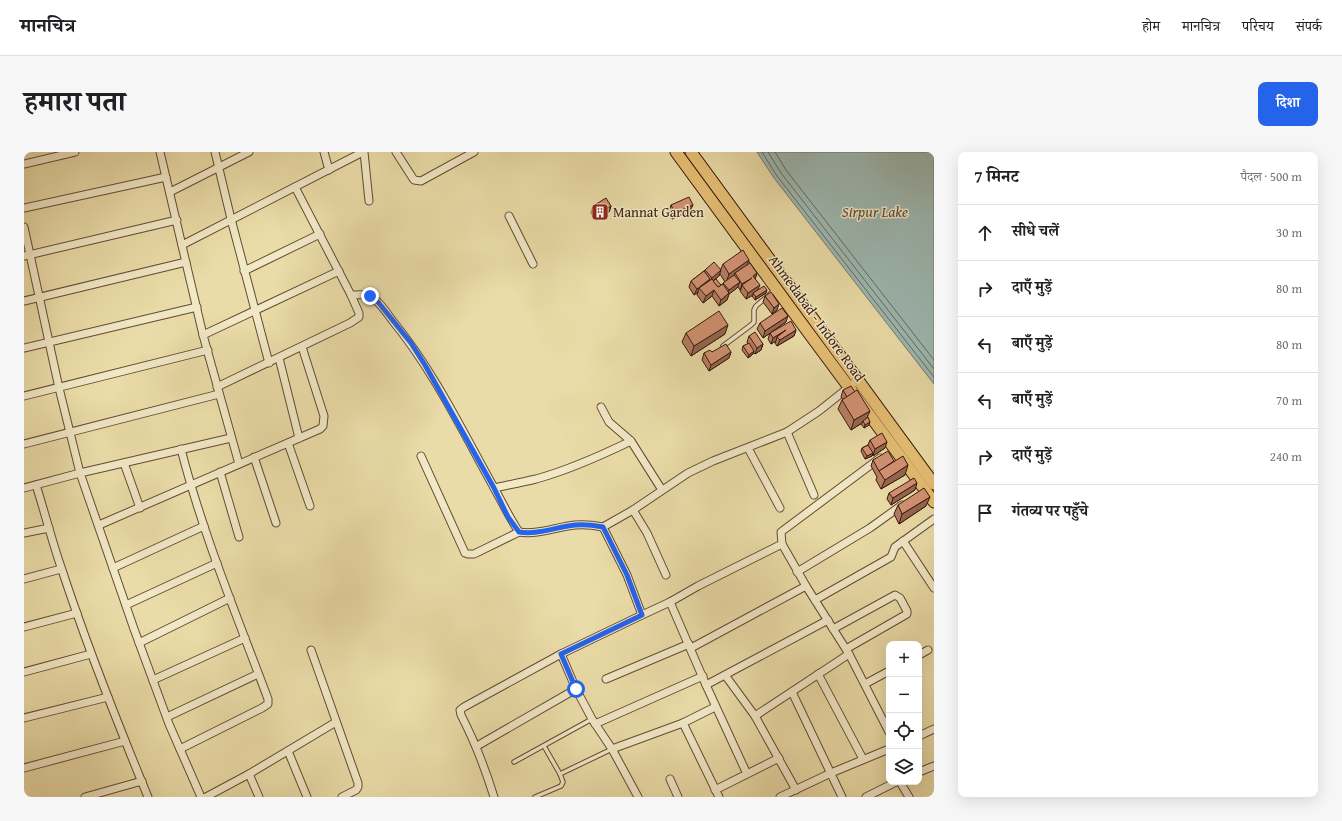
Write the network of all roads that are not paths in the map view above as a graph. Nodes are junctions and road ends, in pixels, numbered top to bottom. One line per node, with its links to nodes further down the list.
1 (75, 152): 11 (street)
2 (160, 152): 14 (street)
3 (215, 152): 12 (street)
4 (249, 152): 12 (street)
5 (324, 152): 13 (street)
6 (364, 152): 13 (street); 17 (street)
7 (396, 152): 8 (street)
8 (474, 152)
9 (676, 152): 30 (highway, Ahmedabad - Indore Road)
10 (691, 152): 44 (highway, Ahmedabad - Indore Road)
11 (24, 164)
12 (218, 168): 16 (street); 20 (street)
13 (329, 170): 15 (street)
14 (166, 177): 16 (street); 18 (street)
15 (295, 187): 20 (street); 23 (street)
16 (170, 192): 21 (street)
17 (369, 202)
18 (24, 208)
19 (509, 216): 27 (street)
20 (231, 219): 24 (street); 28 (street)
21 (177, 220): 24 (street); 25 (street)
22 (24, 227): 25 (street)
23 (320, 234): 28 (street); 29 (street)
24 (182, 245): 26 (street)
25 (27, 256): 32 (street)
26 (186, 262): 32 (street); 34 (street)
27 (533, 264)
28 (244, 271): 35 (street)
29 (338, 271): 31 (street); 35 (street)
30 (777, 288): 39 (lane); 46 (highway, Ahmedabad - Indore Road)
31 (351, 295): 38 (street); 69 (street)
32 (39, 297): 33 (street); 37 (street)
33 (24, 301)
34 (197, 307): 36 (street); 37 (street)
35 (255, 311): 36 (street); 43 (street)
36 (203, 335): 41 (street)
37 (48, 343): 40 (street); 45 (street)
38 (302, 347): 42 (street); 53 (street)
39 (721, 347)
40 (24, 348)
41 (208, 350): 45 (street); 47 (street)
42 (279, 358): 43 (street); 53 (street)
43 (269, 363): 47 (street)
44 (858, 380): 46 (street); 70 (highway, Ahmedabad - Indore Road)
45 (59, 388): 48 (street); 50 (street)
46 (849, 388): 51 (street); 58 (highway, Ahmedabad - Indore Road)
47 (218, 390): 50 (street); 52 (street)
48 (24, 396)
49 (601, 407): 54 (street)
50 (70, 432): 56 (street); 65 (street)
51 (787, 432): 57 (street); 72 (street)
52 (231, 438): 59 (street); 63 (street)
53 (299, 438): 55 (street)
54 (631, 441): 69 (street); 71 (street)
55 (288, 442): 61 (street); 75 (street)
56 (24, 444)
57 (748, 448): 71 (street); 77 (street)
58 (894, 448): 70 (highway, Ahmedabad - Indore Road); 89 (street)
59 (181, 449): 62 (street); 67 (street)
60 (421, 456): 85 (street)
61 (254, 457): 63 (street); 80 (street)
62 (124, 463): 65 (street); 76 (street)
63 (239, 464): 64 (street)
64 (220, 472): 67 (street); 87 (street)
65 (80, 473): 66 (street); 81 (street)
66 (36, 485): 68 (street); 84 (street)
67 (190, 486): 76 (street); 82 (street)
68 (24, 488)
69 (494, 488): 85 (street)
70 (926, 489): 74 (highway, Ahmedabad - Indore Road)
71 (662, 490): 78 (street)
72 (814, 495)
73 (906, 502): 93 (street)
74 (934, 502)
75 (310, 506)
76 (140, 508): 81 (street)
77 (780, 508)
78 (633, 510): 83 (street); 94 (street)
79 (934, 519): 88 (street)
80 (276, 523)
81 (99, 525): 91 (street)
82 (204, 526): 90 (street); 91 (street)
83 (603, 527): 85 (street); 103 (street)
84 (49, 528): 86 (street); 92 (street)
85 (519, 532)
86 (24, 534)
87 (239, 537)
88 (903, 541): 97 (street); 99 (street)
89 (782, 544): 93 (street); 100 (street)
90 (217, 563): 98 (street); 101 (street)
91 (113, 568): 101 (street)
92 (61, 569): 95 (street); 102 (street)
93 (797, 572): 96 (street)
94 (666, 575)
95 (24, 579)
96 (806, 586): 99 (street); 109 (street)
97 (934, 588)
98 (230, 598): 107 (street); 108 (street)
99 (815, 600): 104 (street)
100 (670, 602): 103 (street); 109 (street)
101 (126, 605): 108 (street)
102 (77, 613): 105 (street); 114 (street)
103 (642, 615): 115 (street)
104 (828, 620): 106 (street); 120 (street)
105 (24, 627)
106 (833, 629): 112 (street); 112 (street)
107 (245, 638): 118 (street); 123 (street)
108 (139, 643): 123 (street)
109 (690, 646): 121 (street); 122 (street)
110 (310, 650): 133 (street)
111 (928, 650): 113 (street)
112 (847, 651): 119 (street); 124 (street)
113 (922, 653)
114 (91, 654): 116 (street); 128 (street)
115 (561, 654): 126 (street); 140 (street)
116 (24, 672)
117 (886, 673): 124 (street)
118 (258, 674): 131 (street); 142 (street)
119 (818, 674): 127 (street); 147 (street)
120 (725, 675): 125 (street); 130 (street)
121 (703, 676): 125 (street); 134 (street)
122 (606, 679)
123 (153, 680): 131 (street)
124 (865, 684): 136 (street)
125 (706, 685): 129 (street)
126 (576, 689): 134 (street); 140 (street)
127 (792, 692): 130 (street); 152 (street)
128 (108, 697): 132 (street); 139 (street)
129 (715, 707): 135 (street); 155 (street)
130 (755, 716): 146 (street)
131 (167, 717): 142 (street)
132 (24, 718)
133 (336, 722): 145 (street); 169 (street)
134 (593, 722): 141 (lane); 143 (street)
135 (683, 723): 143 (street); 160 (street)
136 (886, 726)
137 (934, 729): 138 (street)
138 (922, 735)
139 (125, 741): 150 (street); 157 (street)
140 (477, 746): 170 (street)
141 (544, 746): 148 (lane); 154 (lane)
142 (180, 749): 165 (street)
143 (612, 749): 154 (lane); 172 (street)
144 (886, 750): 147 (street)
145 (288, 751): 153 (street); 168 (street)
146 (779, 758): 155 (street); 161 (street)
147 (863, 759): 152 (street)
148 (514, 762)
149 (934, 766): 151 (street)
150 (24, 768)
151 (922, 771)
152 (831, 773): 161 (street); 176 (street)
153 (249, 774): 166 (street); 167 (street)
154 (560, 774): 171 (lane)
155 (746, 774): 160 (street)
156 (670, 778): 173 (street)
157 (142, 781): 163 (street); 164 (street)
158 (891, 785): 162 (street)
159 (902, 785): 178 (street)
160 (715, 790): 174 (street)
161 (796, 790): 175 (street)
162 (875, 795): 177 (street)
163 (85, 797)
164 (148, 797)
165 (200, 797)
166 (206, 797)
167 (258, 797)
168 (308, 797)
169 (342, 797)
170 (494, 797)
171 (535, 797)
172 (638, 797)
173 (678, 797)
174 (719, 797)
175 (780, 797)
176 (842, 797)
177 (866, 797)
178 (909, 797)

